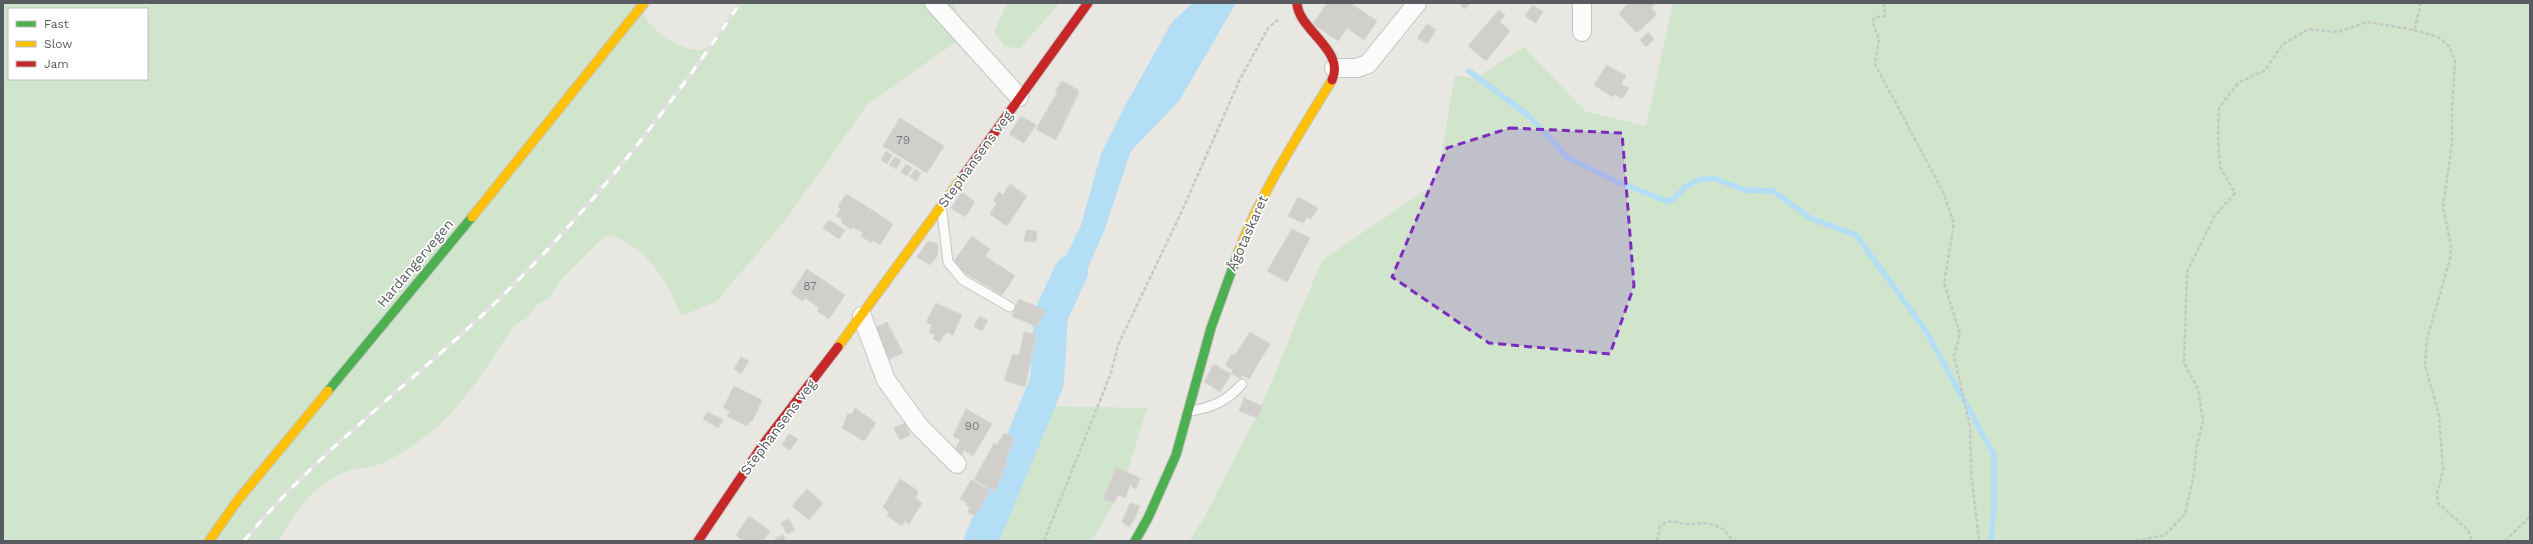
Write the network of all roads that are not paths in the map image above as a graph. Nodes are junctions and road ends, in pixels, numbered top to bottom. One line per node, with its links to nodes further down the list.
1 (644, 3): 17 (street, Hardangervegen)
2 (934, 3): 9 (street)
3 (1088, 3): 9 (street, Stephansens veg)
4 (1417, 3): 8 (street)
5 (1582, 3): 7 (street)
6 (1297, 4): 8 (street)
7 (1582, 32)
8 (1334, 68): 14 (street, Ågotaskaret)
9 (1019, 97): 10 (street, Stephansens veg)
10 (942, 206): 11 (lane); 12 (street, Stephansens veg)
11 (1010, 307)
12 (862, 316): 15 (street); 16 (street, Stephansens veg)
13 (1242, 384): 14 (lane)
14 (1189, 411): 20 (street, Ågotaskaret)
15 (958, 464)
16 (706, 528): 18 (street, Stephansens veg); 19 (lane)
17 (208, 541)
18 (698, 541)
19 (708, 541)
20 (1135, 541)

